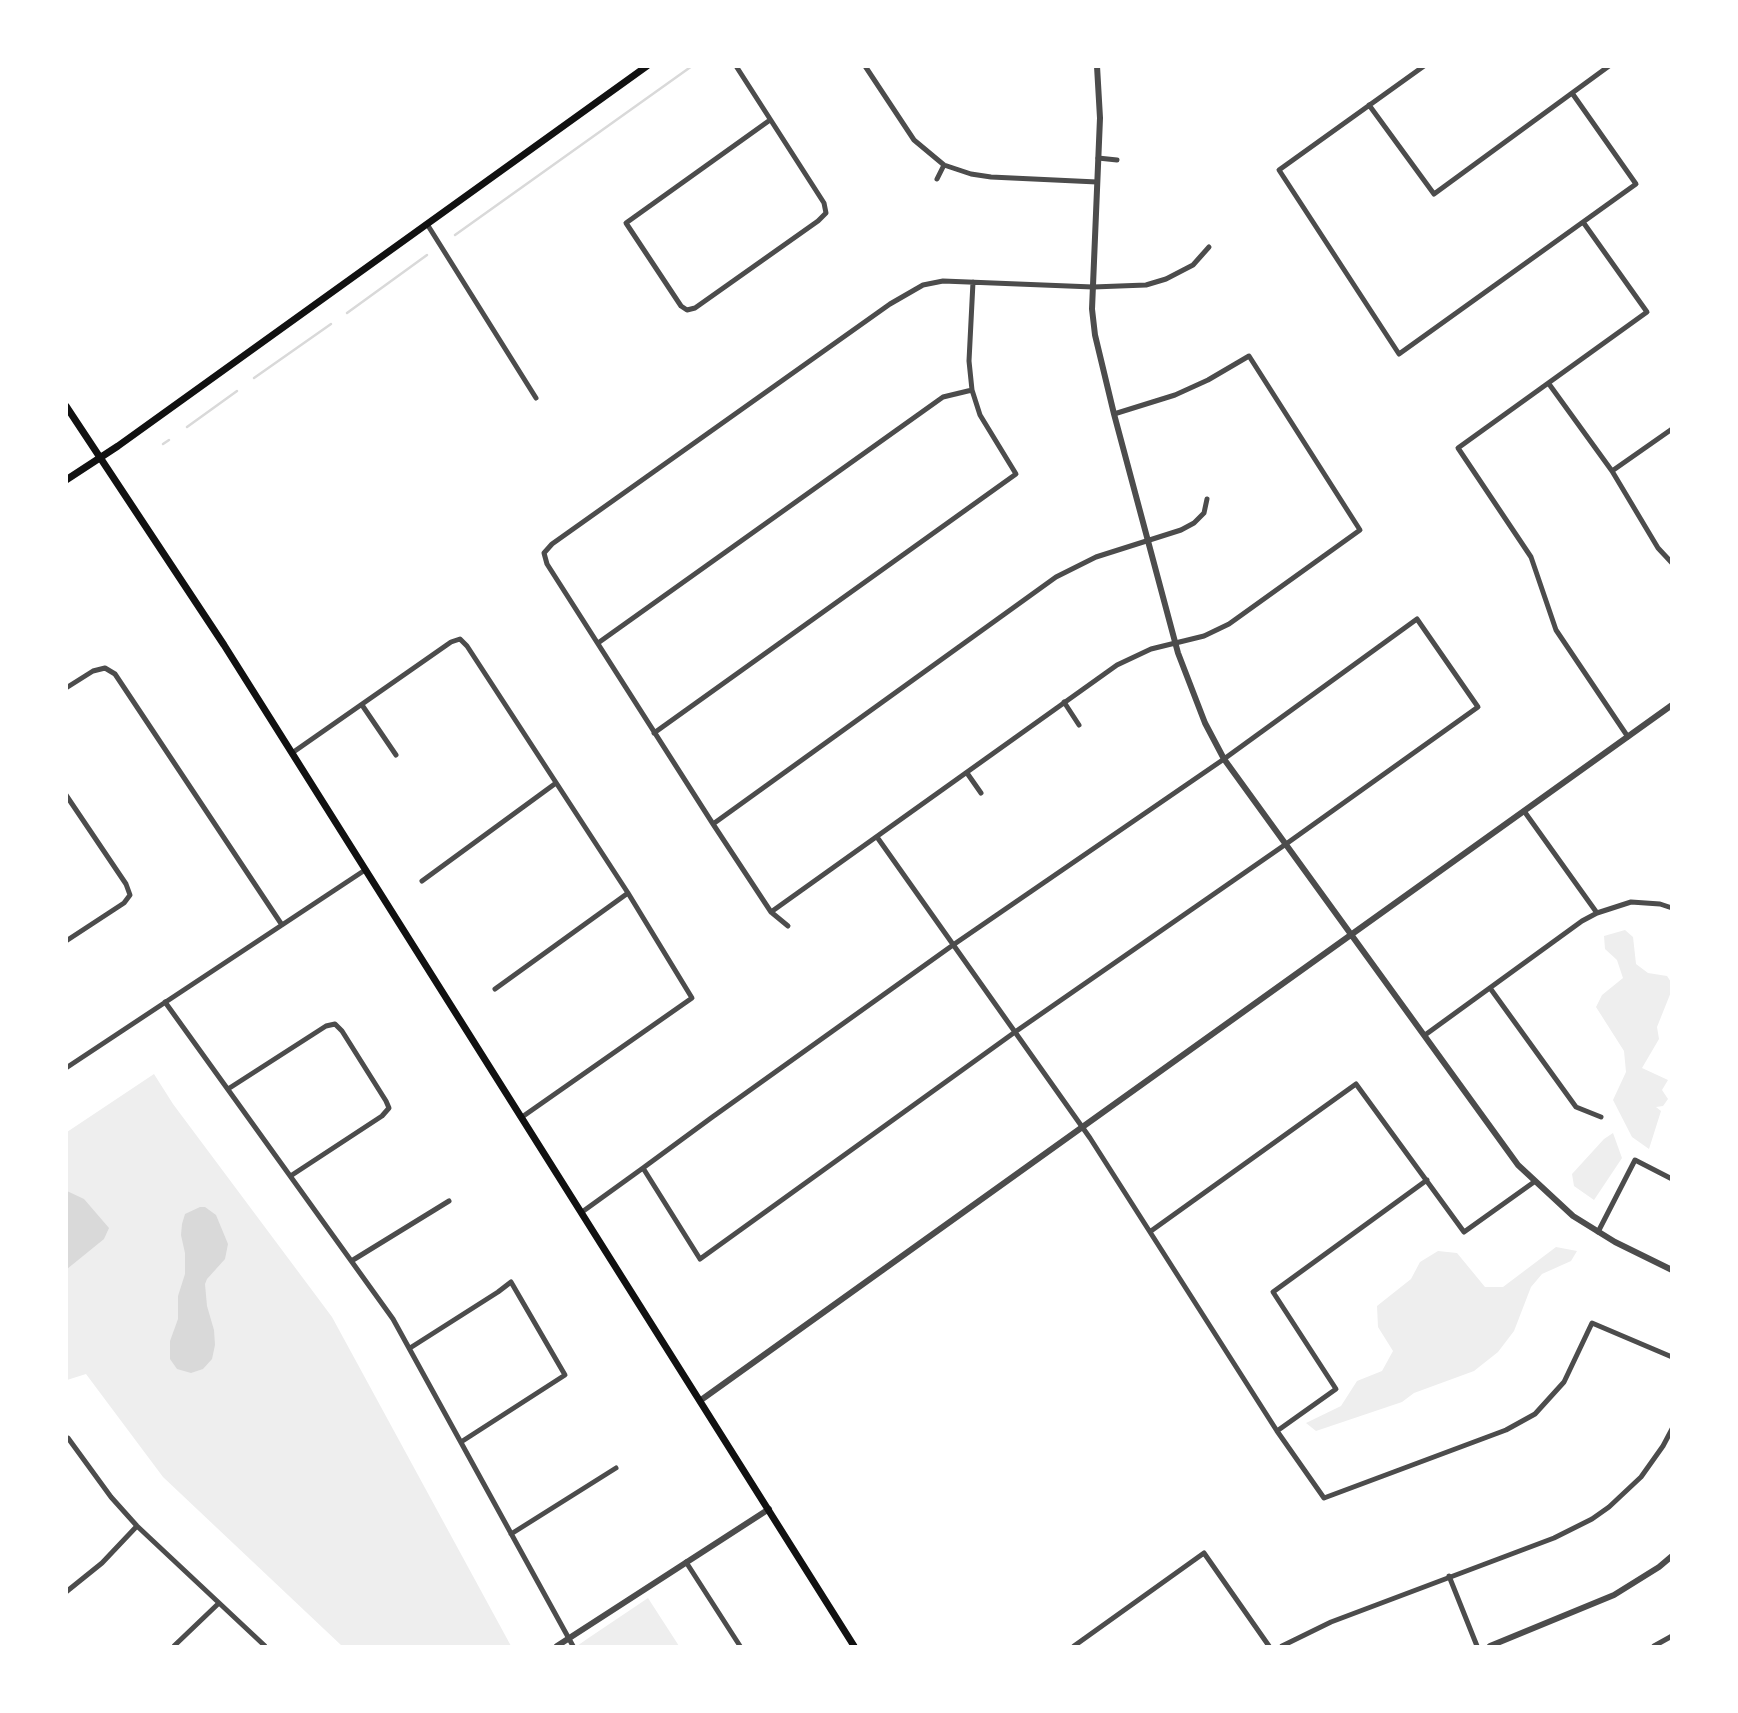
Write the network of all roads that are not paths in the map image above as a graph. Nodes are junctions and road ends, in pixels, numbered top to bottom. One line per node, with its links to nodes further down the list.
1 (648, 66): 16 (main road)
2 (736, 66): 9 (street)
3 (865, 66): 12 (street)
4 (1097, 66): 10 (street)
5 (1424, 66): 8 (street)
6 (1609, 66): 7 (street)
7 (1572, 93): 8 (street); 15 (street)
8 (1369, 105): 15 (street)
9 (771, 120): 9 (street)
10 (1098, 158): 11 (street); 14 (street)
11 (1116, 160)
12 (944, 165): 13 (street); 14 (street)
13 (937, 179)
14 (1097, 182): 19 (street)
15 (1583, 222): 20 (street)
16 (427, 224): 22 (street); 26 (main road)
17 (1209, 247): 19 (street)
18 (972, 282): 19 (street); 21 (street); 32 (street)
19 (1093, 287): 24 (street)
20 (1549, 384): 27 (street); 40 (street)
21 (972, 390): 32 (street); 39 (street)
22 (537, 398)
23 (66, 406): 26 (main road)
24 (1114, 414): 30 (street); 33 (street)
25 (1671, 429): 27 (street)
26 (102, 457): 28 (main road); 41 (main road)
27 (1612, 471): 31 (street)
28 (66, 480)
29 (1207, 499): 30 (street)
30 (1148, 541): 33 (street); 49 (street)
31 (1671, 564)
32 (598, 643): 39 (street)
33 (1175, 644): 35 (street); 43 (street)
34 (66, 688): 58 (street)
35 (1064, 702): 38 (street); 44 (street)
36 (362, 705): 41 (street); 42 (street); 45 (street)
37 (1671, 705): 40 (street)
38 (1079, 724)
39 (654, 733): 49 (street)
40 (1628, 737): 48 (street)
41 (292, 753): 52 (main road)
42 (396, 755)
43 (1224, 759): 51 (street); 51 (street); 62 (street)
44 (967, 773): 46 (street); 50 (street)
45 (556, 783): 53 (street); 54 (street)
46 (981, 793)
47 (66, 795): 61 (street)
48 (1524, 811): 57 (street); 60 (street)
49 (713, 824): 56 (street)
50 (877, 837): 56 (street); 62 (street)
51 (1286, 844): 60 (street); 66 (street)
52 (365, 870): 58 (street); 70 (main road)
53 (422, 881)
54 (628, 893): 64 (street); 70 (street)
55 (1671, 908): 57 (street)
56 (771, 912): 59 (street)
57 (1597, 914): 63 (street)
58 (282, 925): 65 (street)
59 (788, 926)
60 (1352, 935): 67 (street); 72 (street)
61 (66, 941)
62 (953, 945): 66 (street); 73 (street)
63 (1490, 988): 67 (street); 71 (street)
64 (495, 989)
65 (165, 1002): 68 (street); 69 (street)
66 (1015, 1032): 72 (street); 73 (street)
67 (1425, 1035): 77 (street)
68 (66, 1068)
69 (228, 1089): 74 (street); 74 (street)
70 (522, 1117): 79 (main road)
71 (1601, 1117)
72 (1082, 1126): 80 (street); 86 (street)
73 (643, 1168): 79 (street)
74 (292, 1175): 82 (street)
75 (1671, 1179): 81 (street)
76 (1427, 1180): 77 (street); 80 (street); 88 (street)
77 (1534, 1182): 81 (street)
78 (449, 1201): 82 (street)
79 (582, 1212): 86 (main road)
80 (1151, 1231): 88 (street)
81 (1598, 1232): 83 (street)
82 (353, 1260): 84 (street)
83 (1671, 1270)
84 (410, 1348): 90 (street); 90 (street)
85 (1671, 1357): 88 (street)
86 (701, 1401): 92 (main road)
87 (1671, 1429): 97 (street)
88 (1277, 1431)
89 (67, 1439): 93 (street)
90 (461, 1442): 94 (street)
91 (616, 1468): 94 (street)
92 (769, 1509): 96 (street); 107 (main road)
93 (137, 1526): 98 (street); 99 (street)
94 (511, 1534): 101 (street)
95 (1671, 1556): 112 (street)
96 (686, 1562): 101 (street); 106 (street)
97 (1449, 1576): 110 (street); 111 (street)
98 (66, 1592)
99 (219, 1603): 102 (street); 103 (street)
100 (1671, 1636): 113 (street)
101 (568, 1638): 104 (street); 105 (street)
102 (174, 1647)
103 (265, 1647)
104 (557, 1647)
105 (573, 1647)
106 (740, 1647)
107 (854, 1647)
108 (1074, 1647): 109 (street)
109 (1269, 1647)
110 (1282, 1647)
111 (1477, 1647)
112 (1490, 1647)
113 (1654, 1647)

